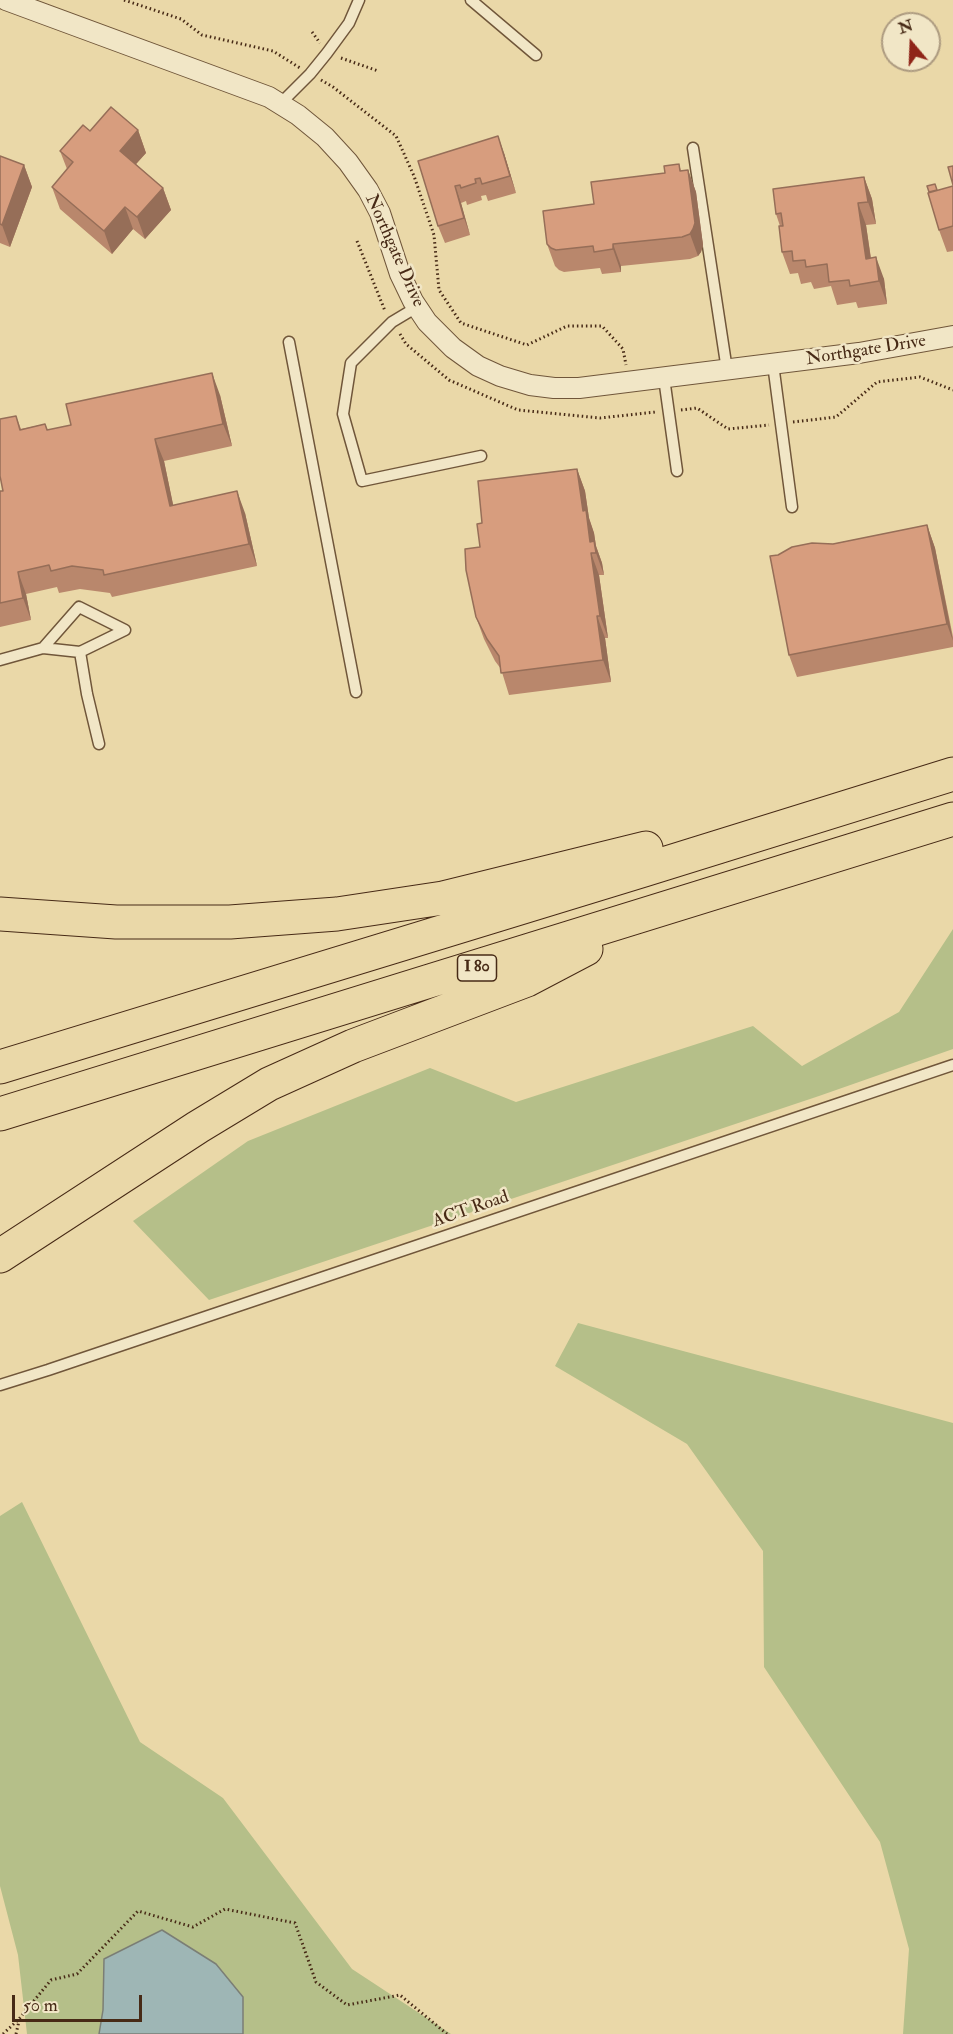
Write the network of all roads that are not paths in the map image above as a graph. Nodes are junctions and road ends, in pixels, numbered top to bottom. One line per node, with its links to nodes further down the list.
1 (6, 0): 5 (street, Northgate Drive)
2 (359, 0): 5 (lane)
3 (471, 0): 4 (lane)
4 (536, 55)
5 (280, 104): 7 (street, Northgate Drive)
6 (693, 148): 11 (lane)
7 (417, 307): 12 (street, Northgate Drive); 13 (lane)
8 (953, 336): 10 (street, Northgate Drive)
9 (289, 342): 19 (lane)
10 (773, 364): 11 (street, Northgate Drive); 15 (lane)
11 (727, 370): 12 (street, Northgate Drive)
12 (664, 378): 14 (lane)
13 (481, 456)
14 (677, 471)
15 (792, 507)
16 (43, 648): 17 (lane); 17 (lane); 18 (lane)
17 (80, 652): 20 (lane)
18 (0, 660)
19 (356, 692)
20 (99, 744)
21 (953, 774): 23 (highway, I 80)
22 (953, 819): 24 (highway, I 80)
23 (723, 846): 25 (highway); 27 (highway, I 80)
24 (654, 913): 28 (highway, I 80); 29 (highway)
25 (0, 914)
26 (953, 1065): 30 (lane, ACT Road)
27 (0, 1067)
28 (0, 1114)
29 (0, 1256)
30 (0, 1385)

